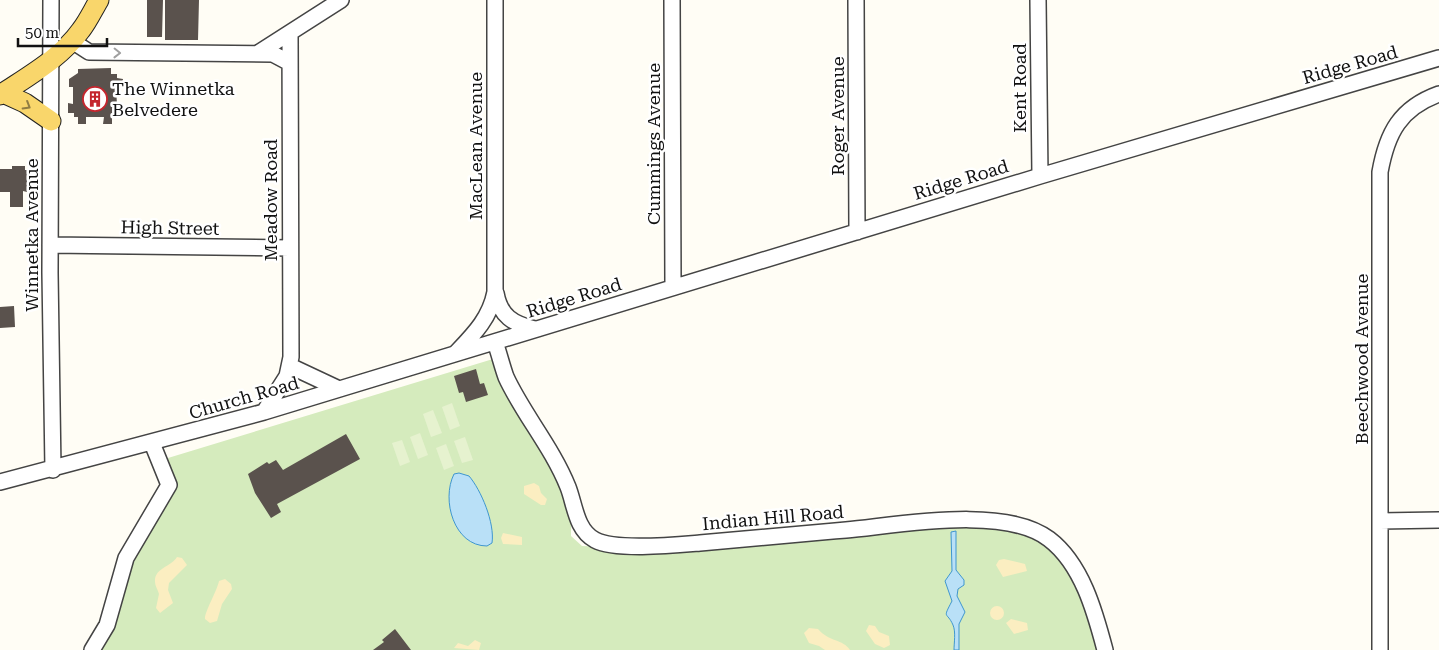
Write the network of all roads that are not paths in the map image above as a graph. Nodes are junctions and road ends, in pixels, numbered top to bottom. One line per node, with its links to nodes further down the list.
1 (51, 0): 12 (street, Winnetka Avenue)
2 (341, 0): 8 (street)
3 (495, 0): 22 (street, MacLean Avenue)
4 (672, 0): 21 (street, Cummings Avenue)
5 (856, 0): 18 (street, Roger Avenue)
6 (1038, 0): 17 (street, Kent Road)
7 (93, 2): 9 (main road)
8 (290, 33): 10 (street); 13 (street, Meadow Road)
9 (72, 41): 10 (street, one-way to 10); 12 (main road)
10 (257, 54): 13 (street)
11 (1439, 58): 17 (street, Ridge Road)
12 (51, 60): 14 (main road); 16 (street, Winnetka Avenue)
13 (290, 63): 20 (street, Meadow Road)
14 (1, 94): 16 (main road, one-way to 16)
15 (1439, 94): 33 (street, Beechwood Avenue)
16 (51, 121): 19 (street, Winnetka Avenue)
17 (1040, 176): 18 (street, Ridge Road)
18 (858, 232): 21 (street, Ridge Road)
19 (50, 246): 20 (street, High Street); 30 (street, Winnetka Avenue)
20 (290, 248): 26 (street, Meadow Road)
21 (673, 287): 23 (street, Ridge Road)
22 (495, 292): 23 (street, MacLean Avenue); 25 (street, MacLean Avenue)
23 (534, 329): 24 (street, Ridge Road)
24 (495, 342): 25 (street, Church Road); 35 (street, Indian Hill Road)
25 (456, 353): 27 (street, Church Road)
26 (290, 366): 27 (street); 28 (street, Meadow Road)
27 (339, 389): 28 (street, Church Road)
28 (264, 412): 29 (street, Church Road)
29 (152, 443): 30 (street, Church Road); 34 (street)
30 (53, 470): 31 (street, Church Road)
31 (0, 482)
32 (1439, 520): 33 (street)
33 (1380, 521): 36 (street, Beechwood Avenue)
34 (92, 650)
35 (1105, 650)
36 (1380, 650)

